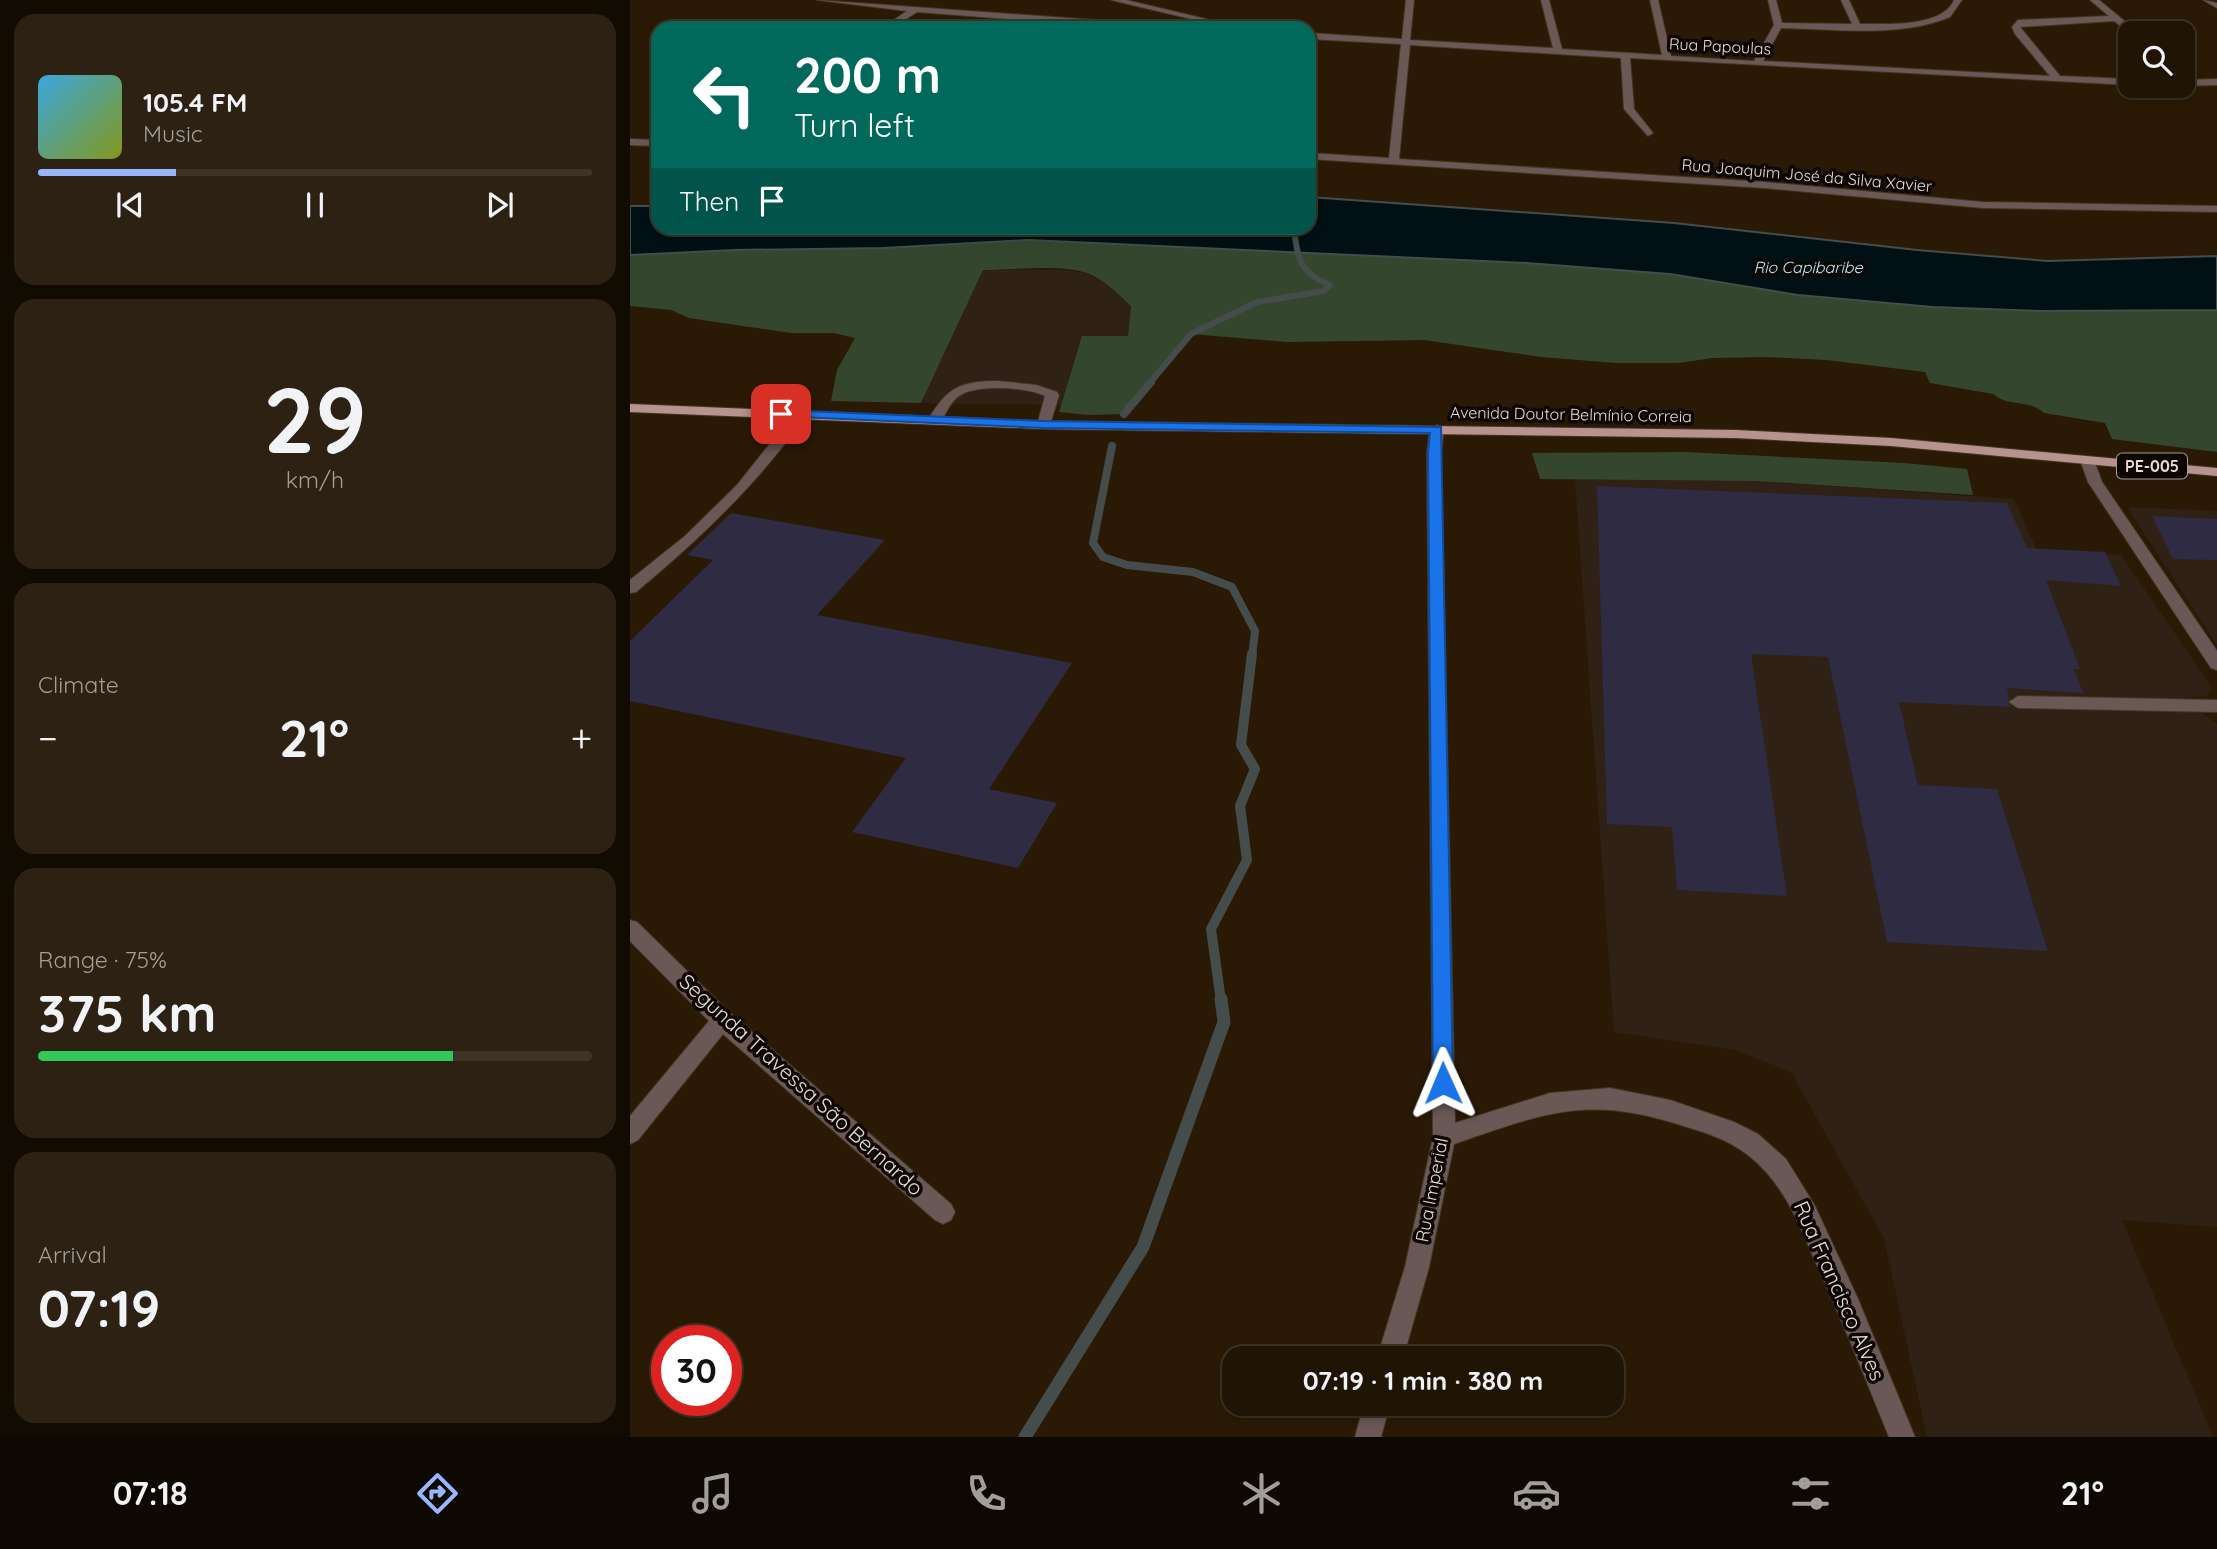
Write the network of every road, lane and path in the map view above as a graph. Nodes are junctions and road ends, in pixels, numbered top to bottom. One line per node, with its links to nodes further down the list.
1 (821, 0): 12 (street)
2 (1115, 0): 16 (street)
3 (1409, 0): 21 (street)
4 (1545, 0): 22 (street)
5 (1654, 0): 24 (street)
6 (1772, 0): 18 (street)
7 (1845, 0): 19 (street)
8 (1958, 0): 19 (street)
9 (2094, 0): 13 (street)
10 (2207, 0): 11 (street)
11 (2217, 6)
12 (915, 10): 14 (street); 15 (street)
13 (2117, 18): 17 (street); 26 (street)
14 (897, 21)
15 (1068, 21)
16 (1209, 21)
17 (2121, 21)
18 (1778, 24): 19 (street); 25 (street)
19 (1857, 26)
20 (1316, 36): 21 (street, Rua Papoulas)
21 (1407, 41): 22 (street, Rua Papoulas); 34 (street)
22 (1558, 51): 23 (street, Rua Papoulas)
23 (1625, 56): 24 (street, Rua Papoulas); 30 (street)
24 (1667, 58): 25 (street, Rua Papoulas)
25 (1757, 64): 26 (street, Rua Papoulas)
26 (2058, 79): 27 (street, Rua Papoulas)
27 (2118, 82)
28 (2217, 82): 29 (street)
29 (2195, 83)
30 (1648, 133)
31 (630, 142): 32 (street)
32 (651, 143)
33 (1316, 156): 34 (street, Rua Joaquim José da Silva Xavier)
34 (1394, 161): 35 (street, Rua Joaquim José da Silva Xavier)
35 (2217, 209)
36 (630, 408): 37 (main road, Avenida Doutor Belmínio Correia / PE-005)
37 (800, 415): 38 (main road, Avenida Doutor Belmínio Correia / PE-005); 43 (street)
38 (935, 420): 39 (main road, Avenida Doutor Belmínio Correia / PE-005); 39 (street)
39 (1044, 425): 40 (main road, Avenida Doutor Belmínio Correia / PE-005)
40 (1437, 429): 41 (main road, Avenida Doutor Belmínio Correia / PE-005); 50 (street, Rua Imperial)
41 (2087, 460): 42 (main road, Avenida Doutor Belmínio Correia / PE-005); 44 (street)
42 (2217, 472)
43 (630, 588)
44 (2217, 664)
45 (2018, 702): 46 (street)
46 (2217, 706)
47 (630, 928): 48 (street, Segunda Travessa São Bernardo)
48 (722, 1020): 49 (street); 51 (street, Segunda Travessa São Bernardo)
49 (630, 1133)
50 (1444, 1138): 52 (street, Rua Imperial); 55 (street, Rua Francisco Alves)
51 (943, 1212)
52 (1394, 1346)
53 (1374, 1416): 54 (street)
54 (1368, 1437)
55 (1902, 1437)

